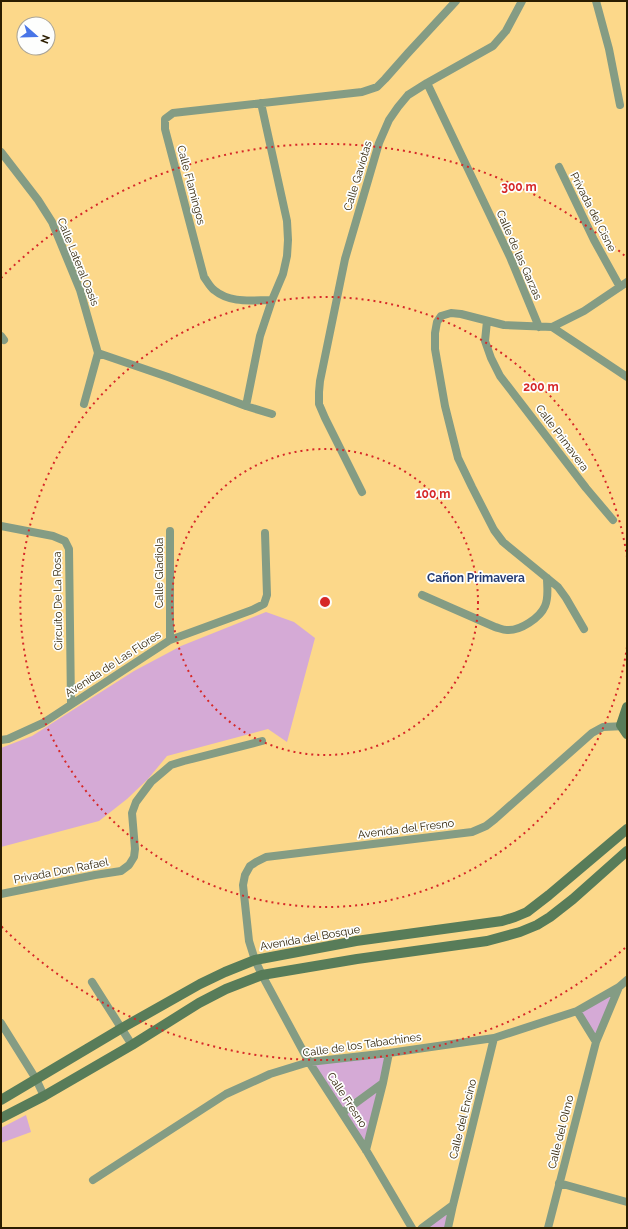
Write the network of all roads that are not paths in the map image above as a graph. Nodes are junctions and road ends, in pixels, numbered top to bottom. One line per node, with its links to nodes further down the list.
1 (456, 1): 5 (street, Calle Flamingos)
2 (522, 1): 4 (street, Calle Gaviotas)
3 (596, 1): 6 (street)
4 (427, 83): 13 (street, Calle de las Garzas); 20 (street, Calle Gaviotas)
5 (261, 104): 11 (street); 11 (street, Calle Flamingos)
6 (620, 105)
7 (1, 152): 15 (street, Calle Lateral Oasis)
8 (559, 167): 10 (street, Privada del Cisne)
9 (627, 282): 10 (street)
10 (620, 287): 14 (street)
11 (272, 300): 18 (street)
12 (487, 322): 13 (street); 21 (street, Calle Primavera); 25 (street)
13 (539, 327): 14 (street)
14 (552, 327): 16 (street)
15 (98, 353): 17 (street); 18 (street)
16 (627, 377)
17 (84, 404)
18 (246, 406): 19 (street)
19 (272, 414)
20 (362, 492)
21 (613, 520)
22 (1, 526): 29 (street, Circuito De La Rosa)
23 (170, 531): 28 (street, Calle Gladiola)
24 (265, 533): 28 (street, Avenida de Las Flores)
25 (547, 578): 26 (street); 27 (street)
26 (422, 595)
27 (584, 629)
28 (170, 640): 29 (street, Avenida de Las Flores)
29 (71, 704): 32 (street, Avenida de Las Flores)
30 (627, 707): 31 (street)
31 (625, 728): 37 (street, Avenida del Fresno)
32 (1, 740)
33 (262, 741): 36 (street, Privada Don Rafael)
34 (627, 829): 37 (street, Avenida del Bosque)
35 (627, 851): 38 (street)
36 (1, 894)
37 (255, 960): 38 (street, Calle Fresno); 44 (street, Avenida del Bosque)
38 (262, 975): 47 (street); 49 (street, Calle Fresno)
39 (627, 980): 41 (street, Calle de los Tabachines)
40 (92, 982): 44 (street)
41 (619, 987): 42 (street, Calle de los Tabachines); 46 (street, Calle del Olmo)
42 (577, 1011): 45 (street, Calle de los Tabachines); 46 (street)
43 (1, 1023): 50 (street)
44 (122, 1028): 47 (street); 50 (street, Avenida del Bosque)
45 (494, 1038): 48 (street, Calle de los Tabachines); 60 (street, Calle del Encino)
46 (596, 1042): 58 (street, Calle del Olmo)
47 (132, 1045): 52 (street)
48 (389, 1053): 49 (street, Calle de los Tabachines); 51 (street)
49 (309, 1062): 54 (street, Calle Fresno); 57 (street, Calle de los Tabachines)
50 (36, 1079): 52 (street); 53 (street, Avenida del Bosque)
51 (383, 1083): 54 (street); 56 (street)
52 (44, 1096): 55 (street)
53 (1, 1100)
54 (342, 1113): 56 (street, Calle Fresno)
55 (1, 1118)
56 (366, 1150): 61 (street, Calle Fresno)
57 (93, 1180)
58 (559, 1183): 59 (street); 64 (street, Calle del Olmo)
59 (627, 1202)
60 (453, 1205): 62 (street); 63 (street, Calle del Encino)
61 (412, 1228)
62 (422, 1228)
63 (448, 1228)
64 (548, 1228)

